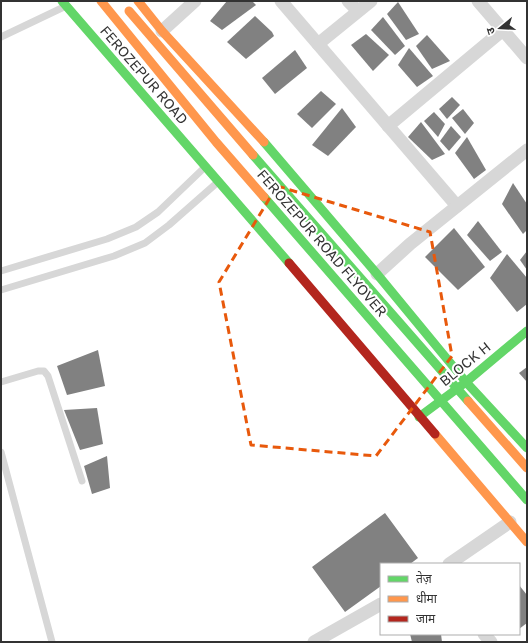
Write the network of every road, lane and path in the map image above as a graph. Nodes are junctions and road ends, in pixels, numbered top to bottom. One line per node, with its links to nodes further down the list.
1 (101, 1): 32 (main road, FEROZEPUR ROAD FLYOVER, bridge)
2 (121, 1): 30 (main road, FEROZEPUR ROAD FLYOVER, bridge)
3 (138, 1): 12 (main road)
4 (195, 1): 12 (street)
5 (281, 1): 14 (street)
6 (348, 1): 10 (street)
7 (371, 1): 10 (street)
8 (478, 1): 11 (street)
9 (64, 3): 13 (lane); 18 (main road, FEROZEPUR ROAD)
10 (358, 11): 14 (street)
11 (503, 30): 15 (street); 16 (street)
12 (162, 31): 22 (main road)
13 (1, 37)
14 (318, 44): 16 (street)
15 (527, 58)
16 (388, 126): 20 (street)
17 (527, 150): 20 (street)
18 (205, 167): 19 (main road, FEROZEPUR ROAD); 21 (lane)
19 (219, 181): 23 (lane); 27 (main road, FEROZEPUR ROAD)
20 (457, 206): 22 (street)
21 (1, 272)
22 (377, 274): 26 (main road)
23 (1, 290)
24 (527, 331): 26 (main road, BLOCK H)
25 (1, 382): 31 (lane)
26 (466, 382): 27 (main road, BLOCK H); 28 (main road)
27 (419, 417): 33 (main road, FEROZEPUR ROAD)
28 (527, 448)
29 (1, 452): 37 (lane)
30 (527, 468)
31 (82, 481)
32 (527, 500)
33 (510, 522): 34 (main road, FEROZEPUR ROAD); 35 (street)
34 (527, 542)
35 (450, 563)
36 (380, 605): 38 (street)
37 (52, 642)
38 (314, 642)

